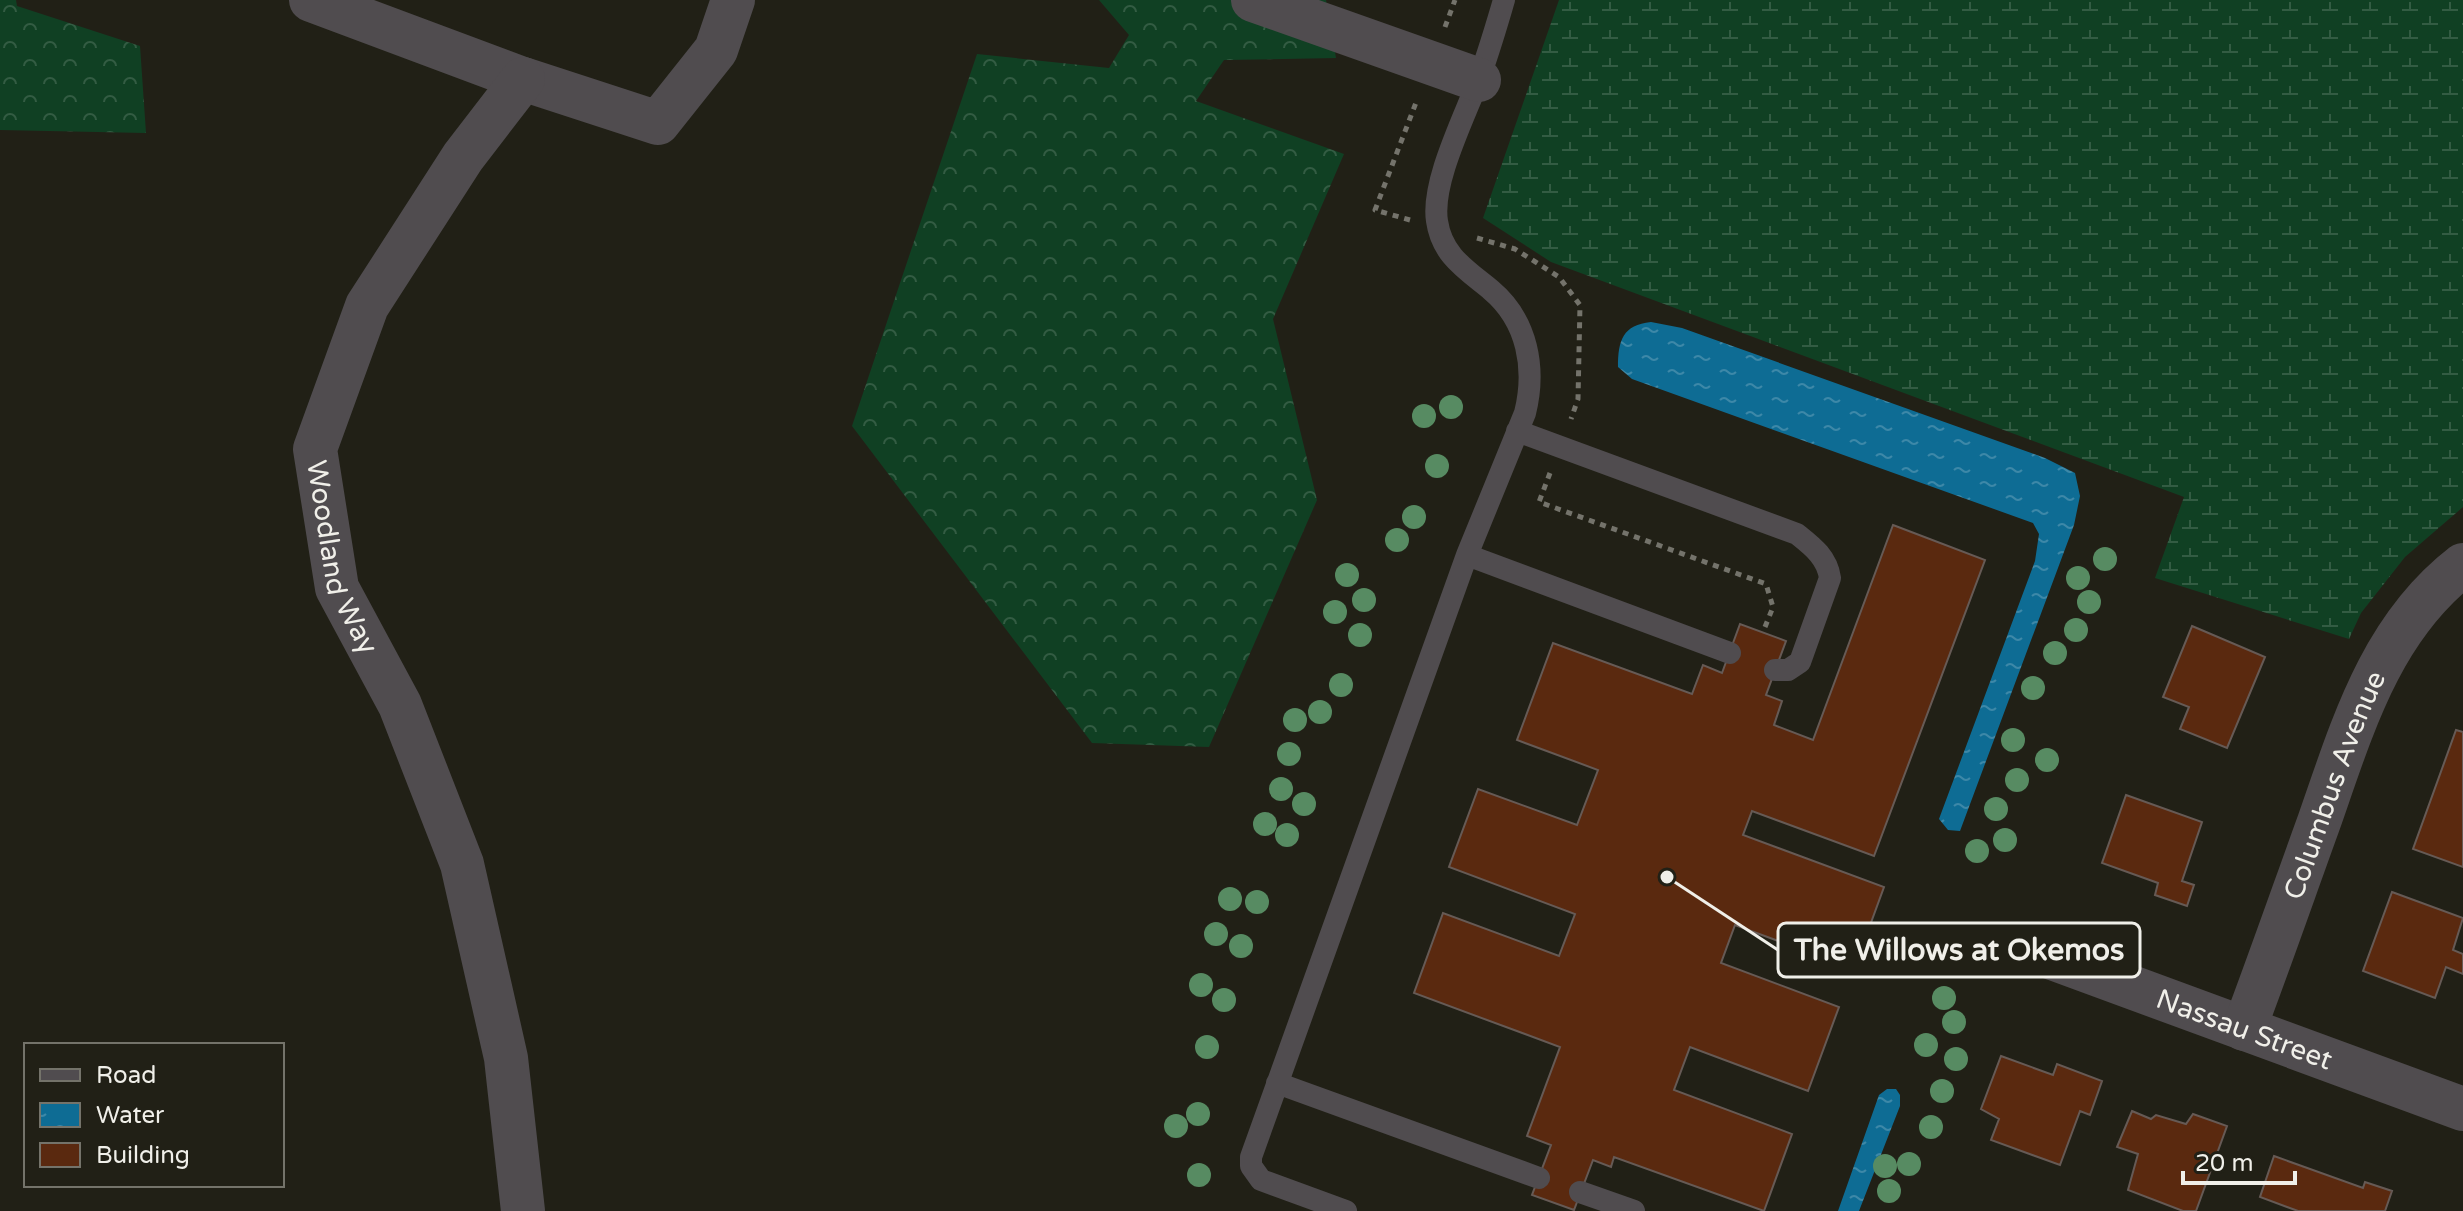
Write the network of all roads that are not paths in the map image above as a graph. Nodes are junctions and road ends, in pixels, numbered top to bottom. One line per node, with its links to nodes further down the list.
1 (311, 0): 5 (street)
2 (733, 0): 5 (street)
3 (1253, 0): 6 (street)
4 (1504, 0): 6 (lane)
5 (523, 79): 18 (street, Woodland Way)
6 (1479, 80): 7 (lane)
7 (1517, 431): 8 (lane); 11 (lane)
8 (1467, 555): 10 (lane); 14 (lane)
9 (2463, 565): 13 (street, Columbus Avenue)
10 (1730, 653)
11 (1775, 670)
12 (2025, 948): 13 (street, Nassau Street)
13 (2244, 1029): 15 (street, Nassau Street)
14 (1277, 1083): 16 (lane); 19 (lane)
15 (2463, 1109)
16 (1539, 1178)
17 (1580, 1192): 20 (lane)
18 (523, 1211)
19 (1346, 1211)
20 (1634, 1211)

